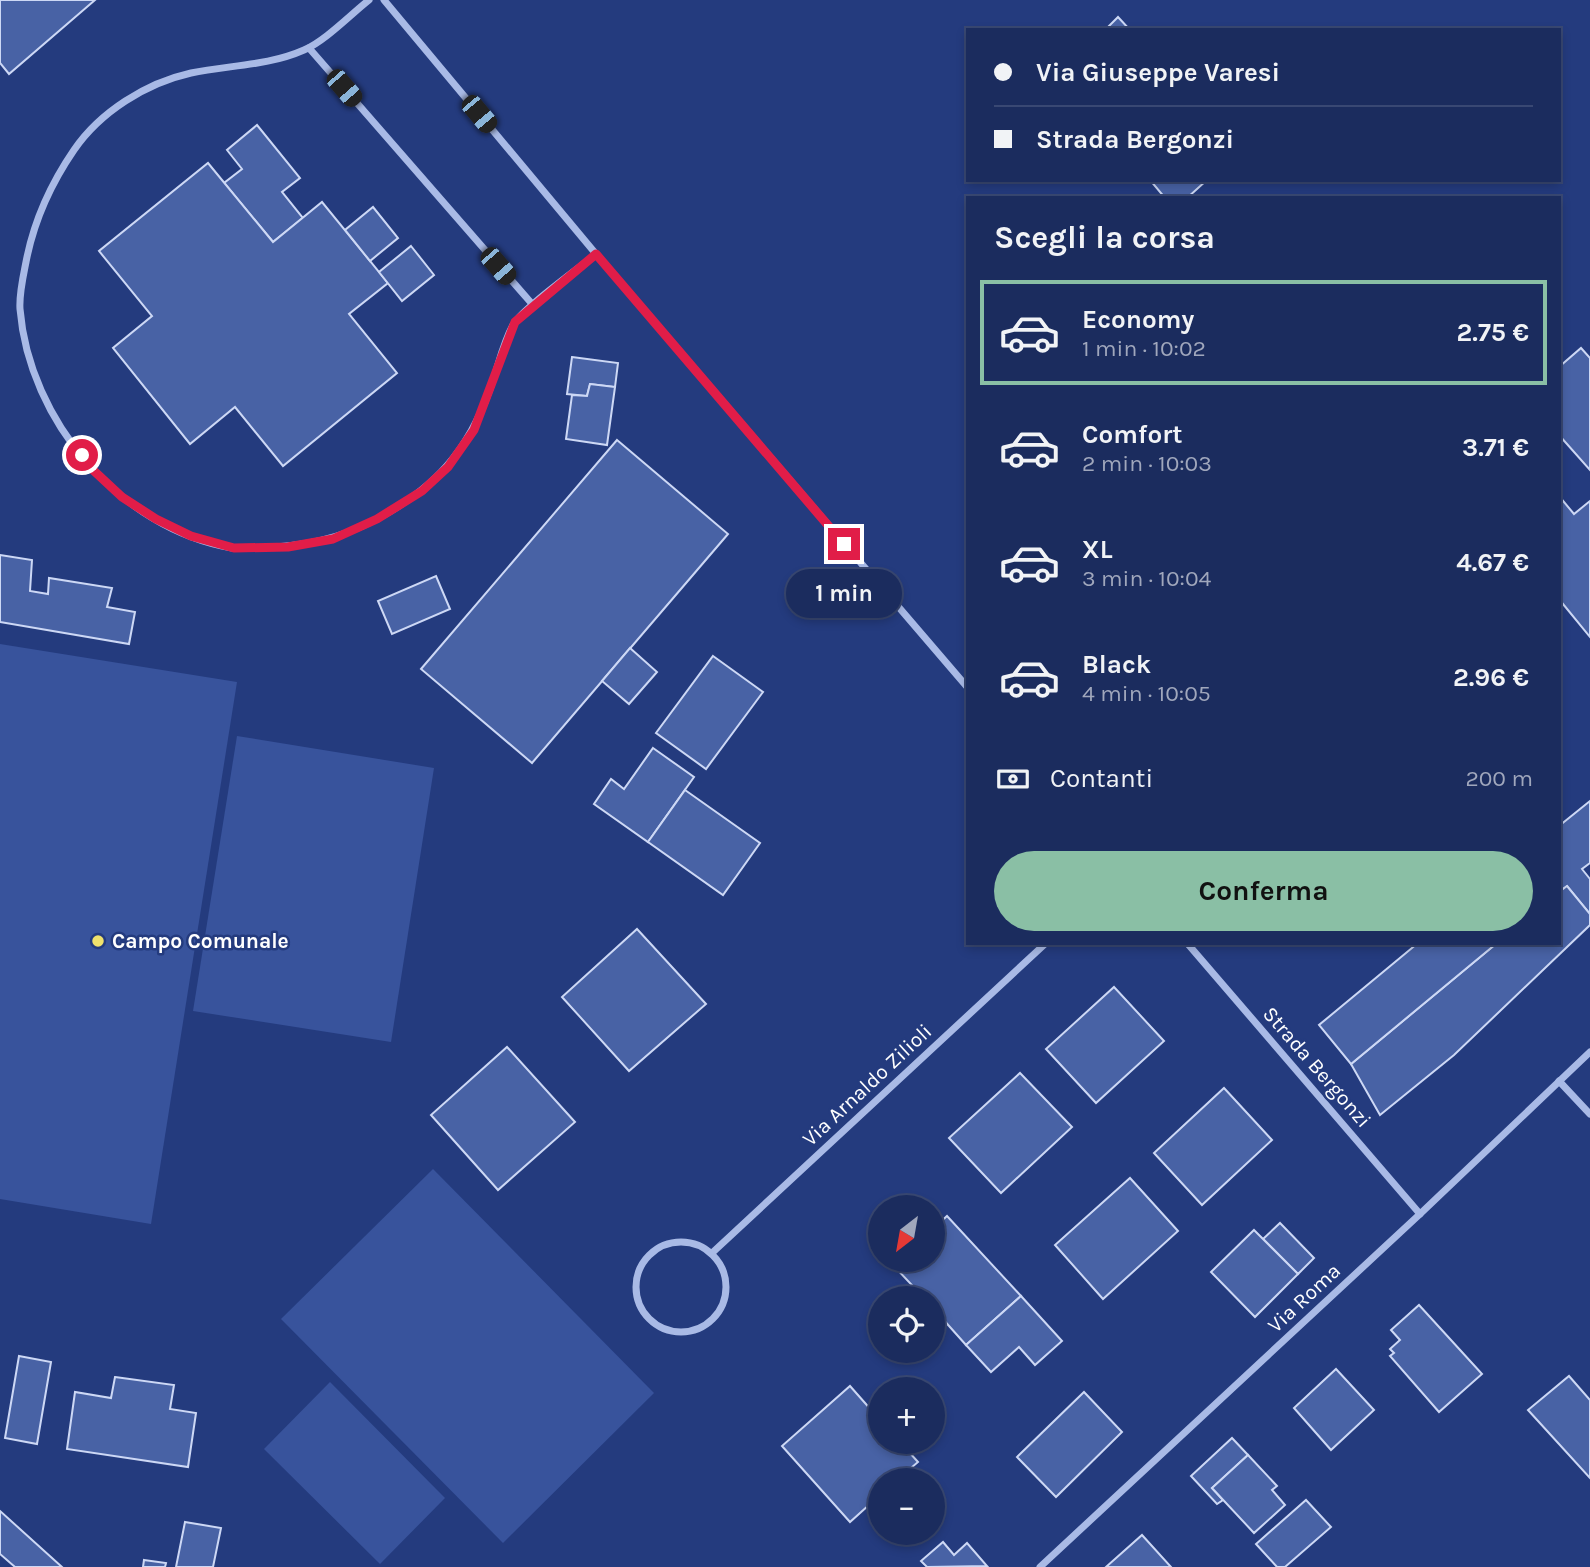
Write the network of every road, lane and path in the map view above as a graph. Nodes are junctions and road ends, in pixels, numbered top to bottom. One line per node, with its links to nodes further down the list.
1 (369, 0): 3 (street)
2 (384, 0): 4 (street)
3 (309, 48): 5 (street); 5 (street)
4 (596, 254): 5 (street); 6 (street)
5 (533, 305)
6 (966, 686)
7 (1044, 945): 13 (street, Via Arnaldo Zilioli)
8 (1189, 945): 12 (street, Strada Bergonzi)
9 (1590, 1052): 10 (street, Via Roma)
10 (1559, 1081): 11 (street); 12 (street, Via Roma)
11 (1590, 1114)
12 (1420, 1214): 14 (street, Via Roma)
13 (712, 1253): 13 (street)
14 (1040, 1567)

